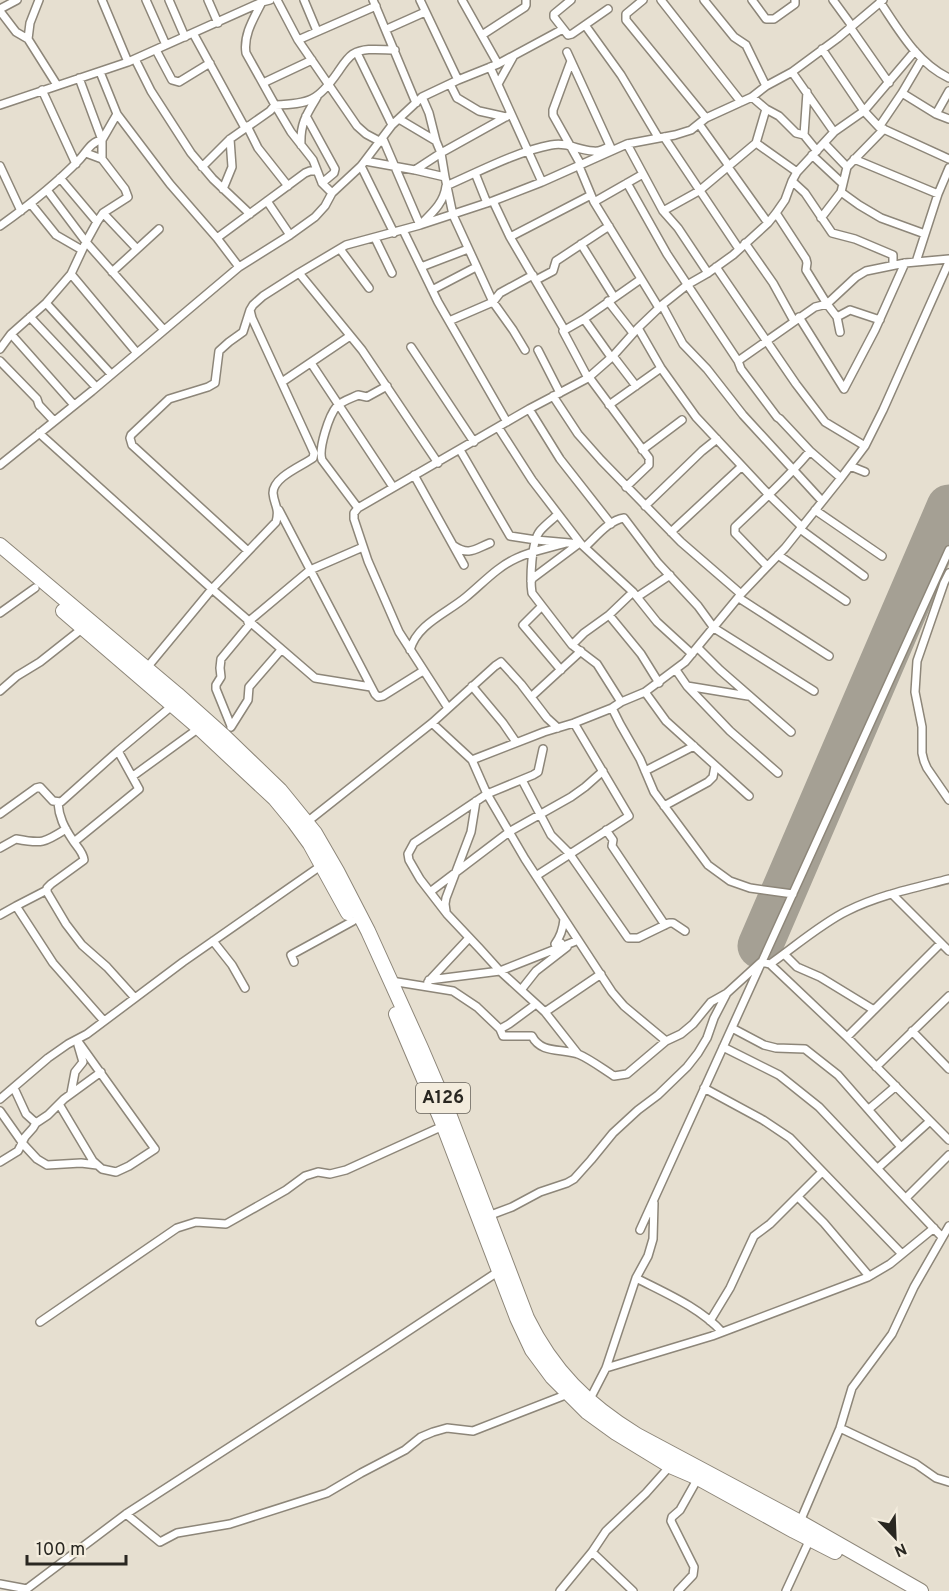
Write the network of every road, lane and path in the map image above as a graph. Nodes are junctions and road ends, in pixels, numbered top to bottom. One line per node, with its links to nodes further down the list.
1 (17, 0): 26 (street)
2 (39, 0): 37 (street)
3 (102, 0): 48 (street)
4 (146, 0): 39 (street)
5 (169, 0): 36 (street)
6 (208, 0): 28 (street)
7 (270, 0): 21 (street)
8 (277, 0): 38 (street)
9 (304, 0): 33 (street)
10 (420, 0): 27 (street)
11 (462, 0): 35 (street)
12 (525, 0): 35 (street)
13 (555, 0): 24 (street)
14 (571, 0): 24 (street)
15 (643, 0): 82 (street)
16 (661, 0): 72 (street)
17 (704, 0): 64 (street)
18 (752, 0): 19 (street)
19 (795, 0)
20 (833, 0): 30 (street)
21 (262, 1): 28 (street); 58 (street)
22 (881, 1): 30 (street); 44 (street)
23 (375, 3): 31 (street); 33 (street)
24 (560, 8): 32 (street)
25 (608, 9): 29 (street)
26 (0, 11): 37 (street)
27 (425, 12): 31 (street); 57 (street)
28 (218, 23): 34 (street)
29 (585, 25): 32 (street); 91 (street)
30 (851, 26): 40 (street); 59 (street)
31 (387, 29): 42 (street)
32 (563, 29): 46 (street)
33 (317, 32): 38 (street)
34 (193, 33): 36 (street); 51 (street)
35 (482, 35): 52 (street)
36 (185, 37): 39 (street)
37 (28, 39): 63 (street)
38 (298, 40): 49 (street)
39 (166, 45): 41 (street)
40 (822, 49): 54 (street); 77 (street)
41 (156, 50): 48 (street); 51 (street)
42 (395, 50): 45 (street); 73 (street)
43 (567, 51): 50 (street)
44 (915, 51): 47 (street); 59 (street)
45 (357, 53): 60 (street); 86 (street)
46 (513, 57): 52 (street); 62 (street)
47 (922, 59): 56 (street); 68 (street)
48 (131, 60): 53 (street); 113 (street)
49 (312, 60): 58 (street); 60 (street)
50 (571, 61): 98 (street); 101 (street)
51 (210, 63): 87 (street)
52 (494, 66): 57 (street); 62 (street)
53 (100, 72): 55 (street); 78 (street)
54 (792, 72): 64 (street); 67 (street)
55 (79, 78): 63 (street); 92 (street)
56 (949, 78)
57 (458, 80): 61 (street)
58 (263, 83): 75 (street)
59 (889, 83): 77 (street)
60 (329, 84): 69 (street); 94 (street)
61 (450, 84): 70 (street); 81 (street)
62 (498, 84): 81 (street)
63 (57, 85): 65 (street)
64 (766, 86): 71 (street)
65 (42, 90): 74 (street); 109 (street)
66 (949, 91): 79 (street)
67 (807, 92): 89 (street); 90 (street)
68 (902, 93): 79 (street); 88 (street)
69 (317, 97): 75 (street); 80 (street)
70 (422, 97): 73 (street); 95 (street)
71 (752, 97): 72 (street); 76 (street)
72 (741, 102): 82 (street)
73 (416, 104): 83 (street)
74 (0, 105)
75 (275, 105): 87 (street); 100 (street)
76 (766, 109): 90 (street); 96 (street)
77 (864, 111): 88 (street); 89 (street)
78 (117, 114): 92 (street); 160 (street)
79 (936, 114): 84 (street)
80 (306, 116): 100 (street); 127 (street)
81 (508, 116): 102 (street); 104 (street)
82 (706, 118): 85 (street)
83 (399, 119): 86 (street); 95 (street)
84 (949, 119)
85 (699, 124): 91 (street); 115 (street)
86 (392, 125): 94 (street)
87 (246, 127): 93 (street); 130 (street)
88 (881, 128): 107 (street); 108 (street)
89 (834, 132): 97 (street)
90 (804, 135): 105 (street)
91 (661, 137): 99 (street); 134 (street)
92 (102, 140): 103 (street); 106 (street)
93 (230, 140): 113 (street); 132 (street)
94 (382, 140): 110 (street); 114 (street)
95 (436, 141): 104 (street)
96 (756, 143): 115 (street); 120 (street)
97 (824, 143): 105 (street); 116 (street)
98 (569, 144): 101 (street); 102 (street); 112 (street)
99 (627, 144): 101 (street); 122 (street)
100 (301, 145): 119 (street)
101 (611, 148): 112 (street)
102 (528, 152): 121 (street); 125 (street)
103 (86, 153): 106 (street); 109 (street)
104 (441, 153): 118 (street); 123 (street)
105 (814, 153): 120 (street); 129 (street)
106 (102, 159): 144 (street)
107 (854, 159): 116 (street); 137 (street)
108 (949, 159)
109 (76, 164): 124 (street)
110 (363, 164): 114 (street); 136 (street); 156 (street)
111 (0, 166): 142 (street)
112 (580, 166): 125 (street); 138 (street)
113 (202, 167): 132 (street)
114 (395, 167): 118 (street); 151 (street)
115 (728, 167): 134 (street); 150 (street)
116 (847, 167): 129 (street)
117 (949, 168): 137 (street)
118 (415, 170): 123 (street)
119 (316, 171): 127 (street); 130 (street)
120 (797, 172): 126 (street)
121 (476, 174): 131 (street); 140 (street)
122 (643, 174): 128 (street); 143 (street)
123 (444, 177): 131 (street)
124 (60, 178): 133 (street); 149 (street)
125 (542, 182): 140 (street)
126 (792, 182): 145 (street); 148 (street)
127 (322, 183): 136 (street)
128 (627, 183): 138 (street); 185 (street)
129 (843, 183): 135 (street)
130 (288, 186): 139 (street)
131 (446, 186): 147 (street); 151 (street)
132 (223, 189): 146 (street)
133 (47, 190): 141 (street); 162 (street)
134 (699, 191): 143 (street); 168 (street)
135 (841, 192): 148 (street); 157 (street)
136 (332, 194): 158 (street)
137 (938, 194): 157 (street)
138 (593, 198): 153 (street); 159 (street)
139 (267, 201): 146 (street); 158 (street)
140 (490, 202): 147 (street); 159 (street)
141 (31, 204): 142 (street); 169 (street)
142 (21, 211): 152 (street)
143 (663, 211): 181 (street)
144 (104, 213): 149 (street); 165 (street)
145 (776, 213): 150 (street); 191 (street)
146 (250, 214): 160 (street)
147 (453, 215): 151 (street); 167 (street)
148 (821, 218): 173 (street)
149 (97, 222): 162 (street)
150 (768, 223): 163 (street)
151 (420, 225): 155 (street)
152 (0, 226)
153 (609, 226): 164 (street); 184 (street)
154 (159, 229): 165 (street)
155 (403, 230): 156 (street); 175 (street)
156 (394, 233): 161 (street)
157 (925, 234): 171 (street)
158 (290, 235): 174 (street)
159 (510, 237): 183 (street)
160 (217, 238): 174 (street)
161 (375, 238): 166 (street); 180 (street)
162 (86, 242): 169 (street); 178 (street)
163 (745, 243): 168 (street); 197 (street)
164 (581, 244): 183 (street); 188 (street)
165 (137, 249): 178 (street)
166 (340, 249): 179 (street); 186 (street)
167 (468, 249): 175 (street); 176 (street)
168 (739, 249): 177 (street)
169 (82, 250): 182 (street)
170 (949, 260): 171 (street); 235 (street)
171 (916, 262): 172 (street)
172 (905, 263): 173 (street); 198 (street)
173 (893, 265): 191 (street)
174 (239, 267): 201 (street)
175 (421, 267): 187 (street)
176 (476, 267): 187 (street); 189 (street)
177 (716, 267): 181 (street); 206 (street)
178 (112, 272): 201 (street)
179 (298, 273): 193 (street); 205 (street)
180 (392, 273)
181 (708, 273): 185 (street)
182 (71, 274): 190 (street); 211 (street)
183 (534, 278): 189 (street); 200 (street)
184 (641, 279): 188 (street); 192 (street)
185 (687, 285): 192 (street); 214 (street)
186 (369, 288)
187 (432, 290): 199 (street)
188 (611, 299): 196 (street); 202 (street)
189 (493, 302): 199 (street); 209 (street)
190 (46, 303): 194 (street); 217 (street)
191 (827, 304): 195 (street); 197 (street)
192 (661, 307): 202 (street); 243 (street)
193 (250, 310): 219 (street); 267 (street)
194 (30, 317): 204 (street); 222 (street)
195 (837, 317): 198 (street); 203 (street)
196 (584, 319): 200 (street); 212 (street)
197 (797, 319): 198 (street); 206 (street)
198 (880, 320)
199 (449, 321): 230 (street)
200 (564, 329): 218 (street)
201 (164, 330): 211 (street)
202 (636, 330): 212 (street); 216 (street)
203 (840, 332)
204 (11, 334): 208 (street); 225 (street)
205 (350, 336): 215 (street); 220 (street)
206 (767, 340): 214 (street); 235 (street)
207 (411, 347): 234 (street)
208 (0, 349)
209 (525, 350)
210 (538, 350): 223 (street)
211 (137, 353): 217 (street)
212 (612, 356): 218 (street); 221 (street)
213 (0, 361): 229 (street)
214 (738, 361): 238 (street)
215 (311, 363): 219 (street); 224 (street)
216 (661, 368): 221 (street); 233 (street)
217 (111, 374): 222 (street)
218 (588, 378): 223 (street); 226 (street)
219 (282, 382): 252 (street)
220 (387, 386): 224 (street); 239 (street)
221 (636, 386): 226 (street)
222 (96, 387): 225 (street)
223 (557, 395): 227 (street); 248 (street)
224 (338, 404): 247 (street); 253 (street)
225 (74, 405): 229 (street)
226 (609, 405): 237 (street)
227 (529, 409): 230 (street); 256 (street)
228 (682, 420): 237 (street)
229 (54, 421): 232 (street)
230 (507, 422): 231 (street)
231 (498, 427): 234 (street); 255 (street)
232 (39, 433): 240 (street); 281 (street)
233 (717, 439): 241 (street); 251 (street)
234 (474, 442): 236 (street)
235 (865, 446): 242 (street)
236 (460, 450): 239 (street); 259 (street)
237 (642, 450): 248 (street)
238 (810, 451): 243 (street); 246 (street)
239 (438, 463): 245 (street)
240 (0, 465)
241 (741, 466): 249 (street); 258 (street)
242 (850, 466): 244 (street); 246 (street)
243 (794, 470): 249 (street); 250 (street)
244 (865, 472)
245 (414, 475): 247 (street); 264 (street)
246 (841, 478): 250 (street)
247 (393, 487): 253 (street)
248 (626, 487): 251 (street)
249 (769, 495): 257 (street); 273 (street)
250 (822, 501): 254 (street)
251 (645, 506): 258 (street)
252 (278, 508): 267 (street); 274 (street)
253 (358, 508): 265 (street)
254 (815, 510): 257 (street); 270 (street)
255 (558, 514): 259 (street); 263 (street)
256 (610, 524): 263 (street); 276 (street)
257 (801, 528): 269 (street); 277 (street)
258 (671, 532): 283 (street)
259 (536, 540): 261 (street); 268 (street)
260 (490, 543): 264 (street)
261 (566, 543): 263 (street); 268 (street)
262 (0, 545): 300 (highway, A126)
263 (581, 545): 278 (street); 282 (street)
264 (454, 546): 272 (street)
265 (363, 547): 274 (street); 293 (street)
266 (949, 550): 352 (street)
267 (248, 551): 281 (street)
268 (533, 553): 278 (street); 293 (street)
269 (778, 555): 273 (street); 284 (street)
270 (882, 556)
271 (0, 557): 280 (highway, A126)
272 (464, 565)
273 (766, 566): 283 (street)
274 (310, 570): 288 (street); 304 (street)
275 (949, 573): 279 (street)
276 (670, 575): 282 (street); 290 (street)
277 (864, 576)
278 (531, 581): 285 (street)
279 (946, 586): 333 (street)
280 (35, 588): 286 (street); 289 (highway, A126)
281 (212, 589): 288 (street); 300 (street)
282 (635, 595): 287 (street); 295 (street)
283 (740, 596): 290 (street); 296 (street)
284 (846, 601)
285 (542, 606): 291 (street); 297 (street)
286 (0, 613)
287 (609, 615): 291 (street); 301 (street)
288 (249, 623): 292 (street); 318 (street)
289 (82, 628): 300 (highway, A126); 305 (street)
290 (714, 628): 295 (street); 306 (street)
291 (572, 645): 294 (street)
292 (281, 650): 304 (street); 318 (street)
293 (410, 650): 299 (street)
294 (580, 651): 297 (street); 310 (street)
295 (695, 651): 298 (street); 309 (street)
296 (829, 656)
297 (561, 670): 308 (street)
298 (676, 670): 301 (street); 303 (street)
299 (423, 671): 304 (street); 312 (street)
300 (143, 673): 311 (highway, A126); 318 (highway, A126)
301 (659, 683): 307 (street)
302 (472, 686): 308 (street); 312 (street); 320 (street)
303 (687, 686): 309 (street); 328 (street)
304 (371, 687)
305 (0, 691)
306 (814, 691)
307 (645, 692): 310 (street); 321 (street)
308 (531, 697): 317 (street)
309 (750, 697): 319 (street)
310 (621, 702): 313 (street)
311 (173, 705): 316 (highway, A126); 323 (street)
312 (448, 708): 314 (street)
313 (612, 708): 315 (street); 327 (street)
314 (432, 723): 324 (street); 339 (street)
315 (574, 723): 317 (street); 326 (street)
316 (199, 728): 329 (street); 346 (highway, A126)
317 (558, 728): 320 (street)
318 (228, 731): 339 (highway, A126)
319 (791, 732)
320 (516, 742): 324 (street)
321 (694, 746): 325 (street); 327 (street)
322 (543, 750): 330 (street)
323 (118, 751): 329 (street); 335 (street)
324 (472, 760): 331 (street)
325 (715, 766): 332 (street); 336 (street)
326 (603, 771): 338 (street); 341 (street)
327 (645, 771): 336 (street)
328 (778, 772)
329 (133, 776): 343 (street)
330 (522, 780): 331 (street); 338 (street)
331 (487, 794): 334 (street); 342 (street)
332 (749, 796)
333 (949, 800)
334 (476, 801): 347 (street); 351 (street)
335 (58, 803): 337 (street); 340 (street)
336 (664, 806): 352 (street)
337 (0, 814)
338 (540, 814): 342 (street); 345 (street)
339 (307, 822): 372 (highway, A126)
340 (66, 829): 343 (street); 344 (street)
341 (606, 830): 345 (street); 359 (street)
342 (509, 832): 347 (street); 348 (street)
343 (74, 843): 350 (street)
344 (0, 848)
345 (569, 853): 348 (street); 359 (street)
346 (322, 865): 358 (highway, A126); 363 (street)
347 (457, 872): 351 (street); 355 (street)
348 (536, 876): 357 (street)
349 (949, 879): 353 (street)
350 (47, 890): 354 (street); 378 (street)
351 (430, 892): 355 (street)
352 (793, 894): 368 (street)
353 (892, 894): 364 (street); 366 (street)
354 (16, 906): 356 (street); 382 (street)
355 (447, 914): 361 (street)
356 (0, 915)
357 (564, 919): 362 (street); 362 (street)
358 (352, 921): 367 (street); 404 (highway, A126)
359 (665, 925): 360 (street)
360 (685, 931)
361 (469, 938): 370 (street); 373 (street)
362 (577, 940): 370 (street); 371 (street); 375 (street)
363 (213, 941): 374 (street); 378 (street)
364 (941, 943): 365 (street); 380 (street)
365 (949, 951)
366 (784, 954): 369 (street); 380 (street)
367 (294, 962)
368 (761, 962): 369 (street); 376 (street); 383 (street)
369 (770, 964): 386 (street)
370 (500, 971): 373 (street); 375 (street)
371 (601, 974): 381 (street); 388 (street)
372 (391, 981): 373 (street); 416 (highway, A126)
373 (426, 983): 384 (street)
374 (246, 988)
375 (521, 990): 379 (street)
376 (727, 993): 388 (street); 416 (street)
377 (949, 996): 385 (street)
378 (135, 998): 382 (street)
379 (536, 1004): 381 (street); 384 (street)
380 (874, 1010): 386 (street)
381 (545, 1012): 390 (street)
382 (104, 1021): 387 (street)
383 (732, 1028): 389 (street); 400 (street)
384 (500, 1029): 390 (street)
385 (912, 1031): 391 (street); 392 (street)
386 (847, 1037): 392 (street)
387 (77, 1040): 393 (street); 395 (street); 397 (street)
388 (666, 1041): 390 (street)
389 (723, 1047): 396 (street); 411 (street)
390 (578, 1054)
391 (948, 1066)
392 (876, 1067): 394 (street)
393 (101, 1072): 397 (street); 410 (street)
394 (896, 1086): 400 (street); 402 (street)
395 (14, 1088): 398 (street); 403 (street)
396 (704, 1088): 412 (street); 415 (street)
397 (72, 1093): 399 (street)
398 (0, 1099)
399 (59, 1104): 403 (street); 410 (street)
400 (869, 1110): 407 (street)
401 (0, 1111): 406 (street)
402 (930, 1121): 405 (street); 407 (street)
403 (36, 1123): 406 (street)
404 (443, 1126): 422 (highway, A126); 426 (street)
405 (949, 1140)
406 (22, 1142): 409 (street); 410 (street)
407 (901, 1147): 411 (street)
408 (949, 1155): 414 (street)
409 (0, 1162)
410 (97, 1165)
411 (878, 1168): 414 (street)
412 (822, 1172): 413 (street); 421 (street)
413 (798, 1197): 423 (street); 425 (street)
414 (906, 1198): 418 (street)
415 (654, 1199): 419 (street); 424 (street)
416 (488, 1216): 422 (highway, A126)
417 (949, 1226): 420 (street)
418 (934, 1228): 420 (street); 421 (street)
419 (640, 1230)
420 (942, 1237): 431 (street)
421 (902, 1254): 423 (street)
422 (502, 1269): 429 (highway, A126); 430 (highway, A126); 435 (street)
423 (869, 1276): 427 (street)
424 (636, 1278): 425 (street); 428 (street)
425 (710, 1321): 427 (street)
426 (40, 1322)
427 (722, 1332): 428 (street)
428 (606, 1368): 430 (street)
429 (568, 1394): 432 (highway, A126); 435 (street)
430 (589, 1401): 436 (highway, A126)
431 (840, 1428): 434 (street); 436 (street)
432 (670, 1466): 433 (highway, A126); 438 (street)
433 (698, 1478): 436 (highway, A126); 443 (street)
434 (949, 1482)
435 (126, 1514): 440 (street)
436 (797, 1527): 437 (highway, A126); 446 (highway, A126)
437 (810, 1539): 444 (street); 445 (highway, A126)
438 (592, 1552): 441 (street); 442 (street)
439 (0, 1584): 440 (street)
440 (25, 1590)
441 (560, 1591)
442 (633, 1591)
443 (678, 1591)
444 (786, 1591)
445 (903, 1591)
446 (921, 1591)

